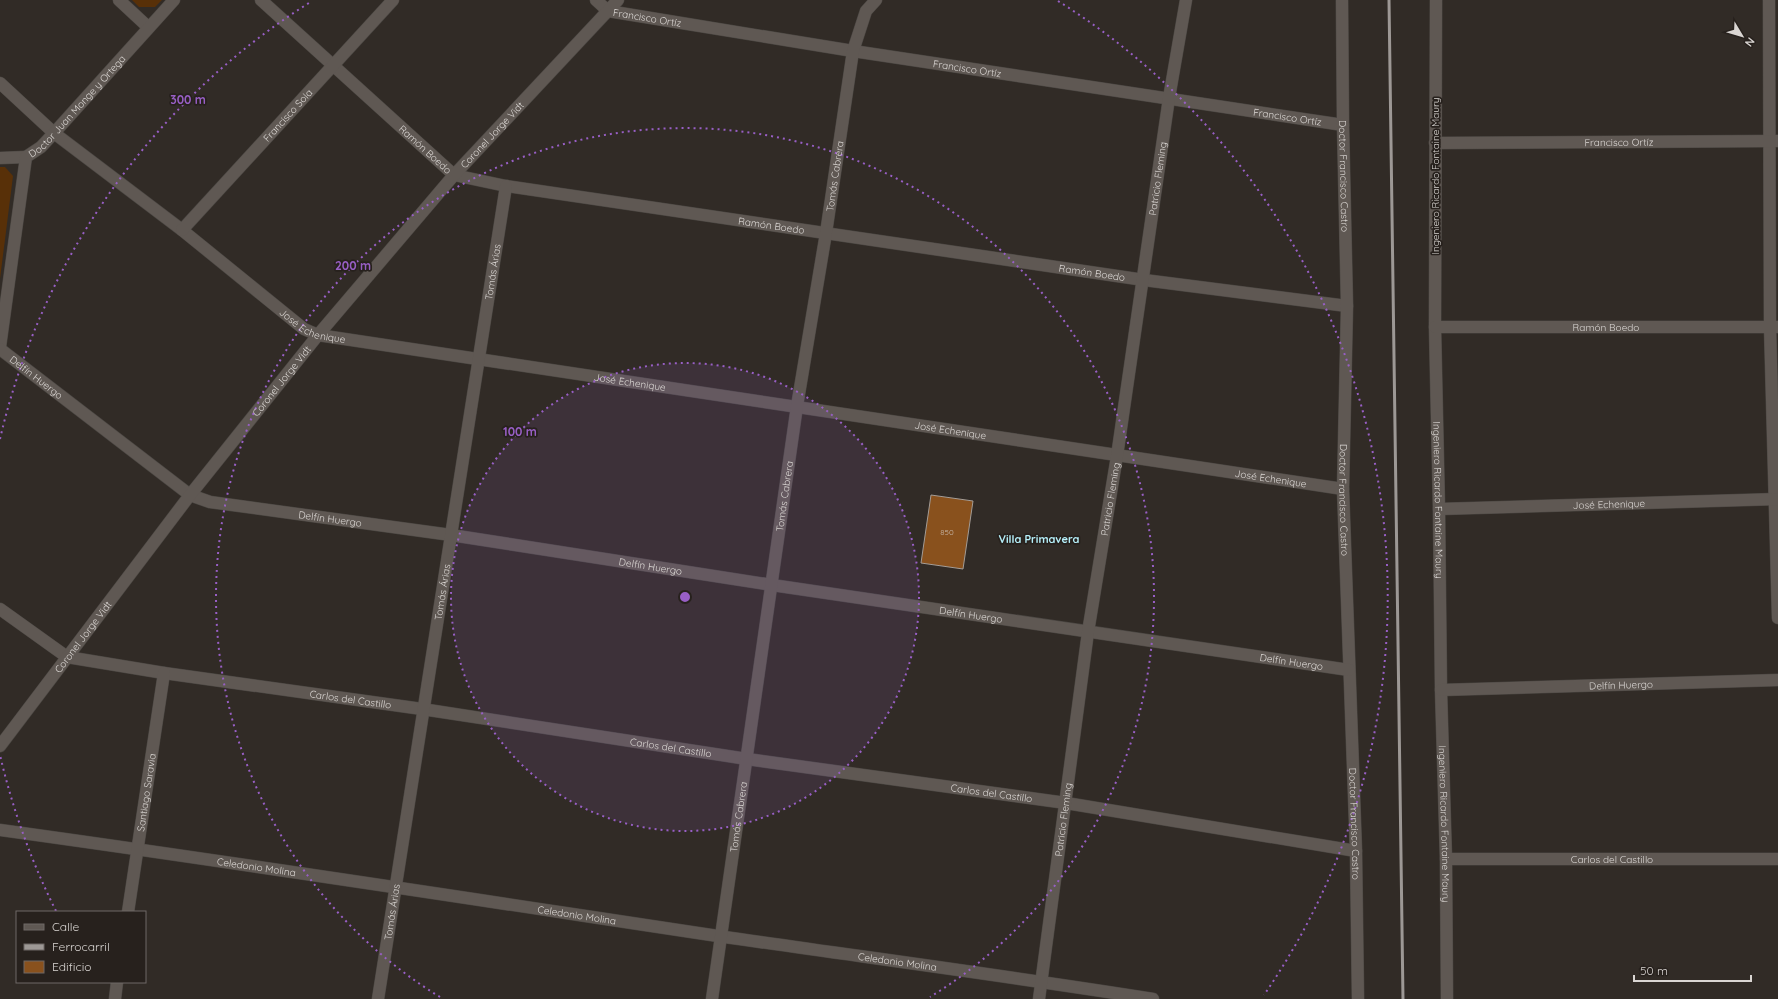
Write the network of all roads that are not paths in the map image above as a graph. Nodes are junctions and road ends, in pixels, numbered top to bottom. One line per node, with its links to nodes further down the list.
1 (119, 0): 13 (street)
2 (174, 0): 13 (street, Doctor Juan Monge y Ortega)
3 (261, 0): 15 (street, Ramón Boedo)
4 (393, 0): 15 (street, Francisco Sola)
5 (596, 0): 12 (street, Francisco Ortíz)
6 (618, 0): 12 (street, Coronel Jorge Vidt)
7 (876, 0): 14 (street, Tomás Cabrera)
8 (1186, 0): 17 (street, Patricio Fleming)
9 (1342, 0): 18 (street, Doctor Francisco Castro)
10 (1436, 0): 21 (street, Ingeniero Ricardo Fontaine Maury)
11 (1769, 0): 20 (street)
12 (608, 11): 14 (street, Francisco Ortíz); 24 (street, Coronel Jorge Vidt)
13 (148, 27): 19 (street, Doctor Juan Monge y Ortega)
14 (853, 51): 17 (street, Francisco Ortíz); 27 (street, Tomás Cabrera)
15 (333, 65): 24 (street, Ramón Boedo); 26 (street, Francisco Sola)
16 (0, 83): 19 (street, José Echenique)
17 (1169, 98): 18 (street, Francisco Ortíz); 28 (street, Patricio Fleming)
18 (1343, 125): 29 (street, Doctor Francisco Castro)
19 (54, 133): 22 (street, Doctor Juan Monge y Ortega); 26 (street, José Echenique)
20 (1774, 141): 21 (street, Francisco Ortíz); 31 (street)
21 (1435, 143): 30 (street, Ingeniero Ricardo Fontaine Maury)
22 (26, 156): 23 (street); 33 (street, Doctor Juan Monge y Ortega)
23 (0, 158)
24 (454, 175): 25 (street, Ramón Boedo); 32 (street, Coronel Jorge Vidt)
25 (506, 186): 27 (street, Ramón Boedo); 34 (street, Tomás Árias)
26 (182, 230): 32 (street, José Echenique)
27 (826, 233): 28 (street, Ramón Boedo); 35 (street, Tomás Cabrera)
28 (1144, 280): 29 (street, Ramón Boedo); 36 (street, Patricio Fleming)
29 (1347, 306): 37 (street, Doctor Francisco Castro)
30 (1435, 327): 31 (street, Ramón Boedo); 40 (street, Ingeniero Ricardo Fontaine Maury)
31 (1774, 327): 39 (street)
32 (318, 335): 34 (street, José Echenique); 38 (street, Coronel Jorge Vidt)
33 (0, 348): 38 (street, Delfín Huergo)
34 (478, 359): 35 (street, José Echenique); 41 (street, Tomás Árias)
35 (797, 406): 36 (street, José Echenique); 42 (street, Tomás Cabrera)
36 (1117, 456): 37 (street, José Echenique); 45 (street, Patricio Fleming)
37 (1343, 489): 47 (street, Doctor Francisco Castro)
38 (190, 494): 41 (street, Delfín Huergo); 46 (street, Coronel Jorge Vidt)
39 (1776, 500): 40 (street, José Echenique); 44 (street)
40 (1439, 509): 50 (street, Ingeniero Ricardo Fontaine Maury)
41 (451, 535): 42 (street, Delfín Huergo); 51 (street, Tomás Árias)
42 (772, 585): 45 (street, Delfín Huergo); 53 (street, Tomás Cabrera)
43 (0, 609): 46 (street, Carlos del Castillo)
44 (1778, 618)
45 (1088, 632): 47 (street, Delfín Huergo); 54 (street, Patricio Fleming)
46 (67, 658): 48 (street, Carlos del Castillo); 52 (street, Coronel Jorge Vidt)
47 (1349, 670): 57 (street, Doctor Francisco Castro)
48 (164, 673): 51 (street, Carlos del Castillo); 56 (street, Santiago Saravia)
49 (1778, 680): 50 (street, Delfín Huergo)
50 (1440, 690): 58 (street, Ingeniero Ricardo Fontaine Maury)
51 (422, 709): 53 (street, Carlos del Castillo); 60 (street, Tomás Árias)
52 (0, 746)
53 (746, 759): 54 (street, Carlos del Castillo); 62 (street, Tomás Cabrera)
54 (1066, 803): 57 (street, Carlos del Castillo); 63 (street, Patricio Fleming)
55 (0, 830): 56 (street, Celedonio Molina)
56 (138, 849): 60 (street, Celedonio Molina); 61 (street, Santiago Saravia)
57 (1356, 851): 70 (street, Doctor Francisco Castro)
58 (1446, 859): 59 (street, Carlos del Castillo); 71 (street, Ingeniero Ricardo Fontaine Maury)
59 (1778, 859)
60 (396, 887): 62 (street, Celedonio Molina); 66 (street, Tomás Árias)
61 (128, 911)
62 (721, 936): 63 (street, Celedonio Molina); 67 (street, Tomás Cabrera)
63 (1042, 981): 68 (street, Patricio Fleming); 69 (street, Celedonio Molina)
64 (117, 983): 65 (street)
65 (115, 999)
66 (378, 999)
67 (712, 999)
68 (1039, 999)
69 (1153, 999)
70 (1358, 999)
71 (1447, 999)

